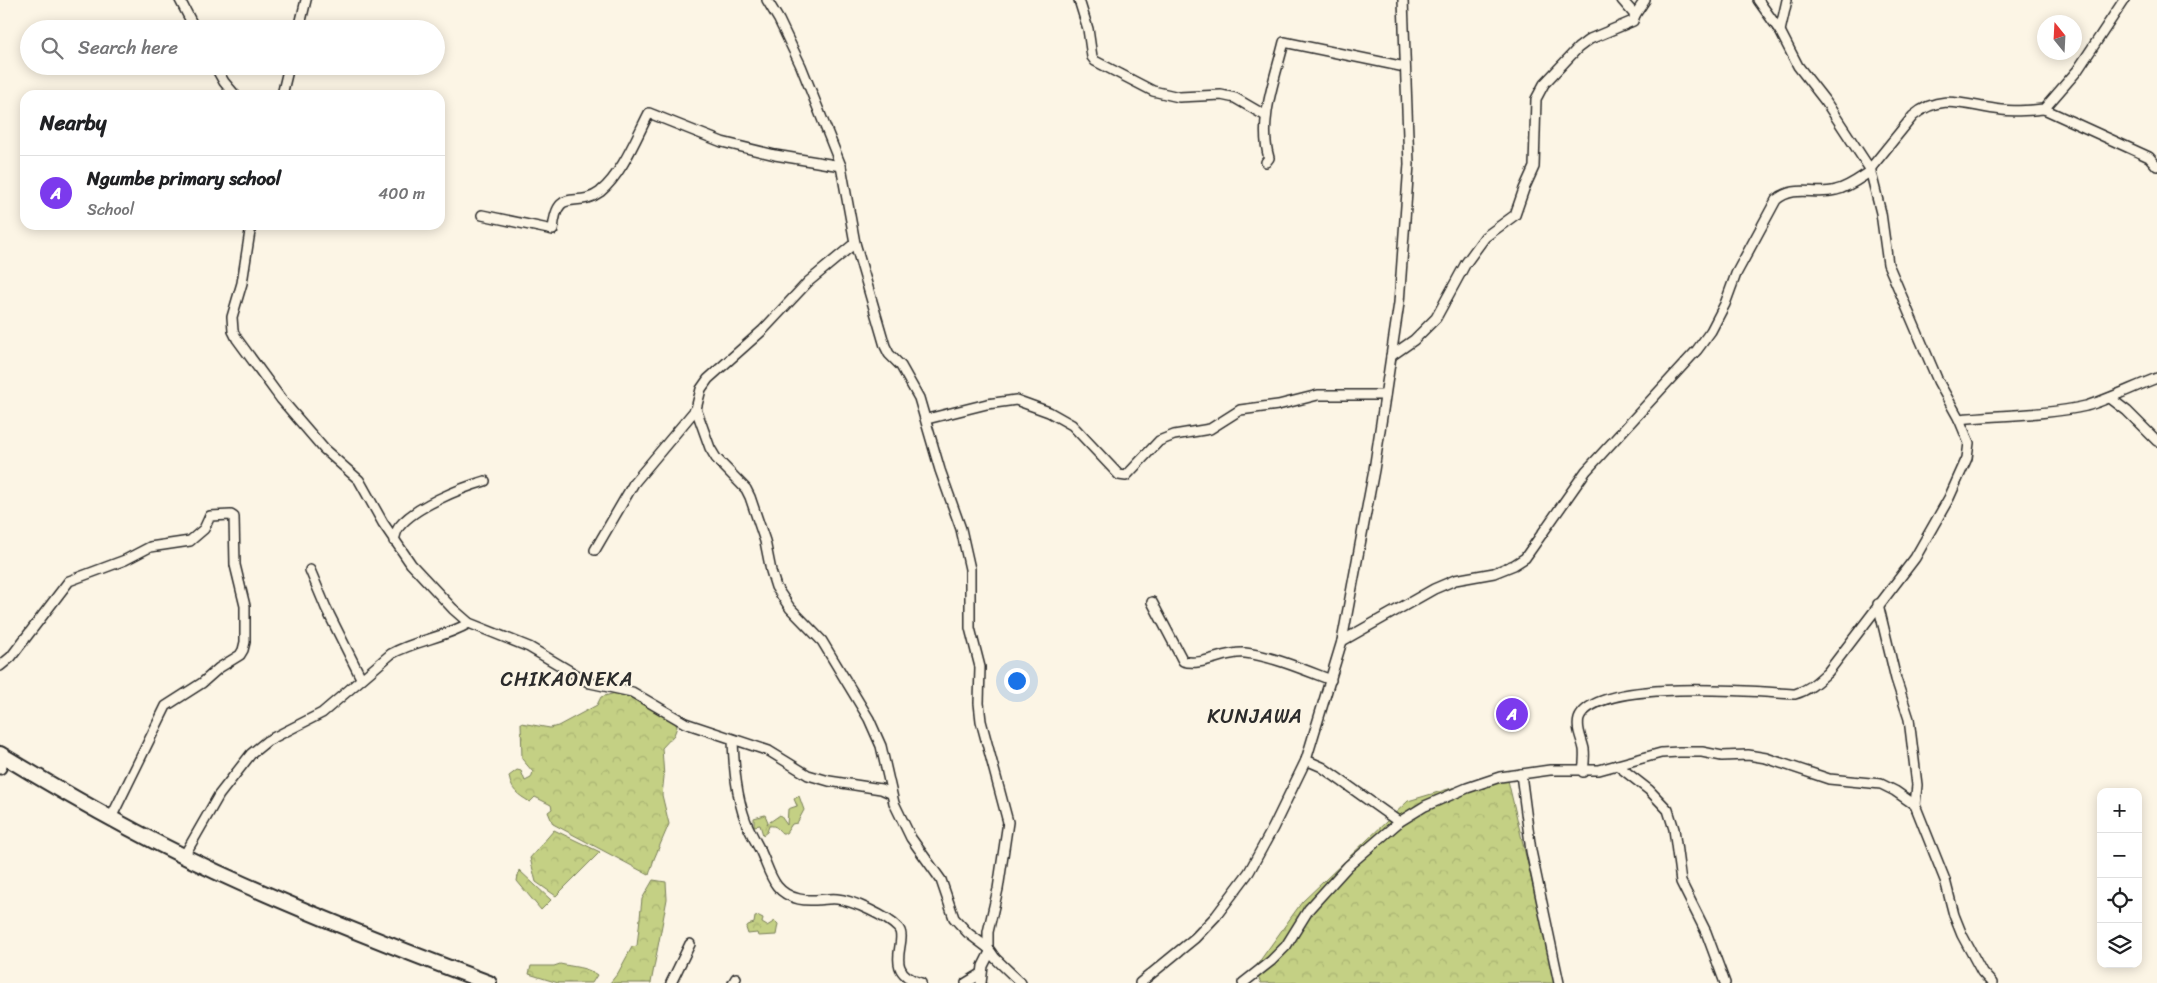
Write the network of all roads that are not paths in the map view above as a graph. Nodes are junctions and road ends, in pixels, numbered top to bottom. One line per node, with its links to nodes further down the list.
1 (180, 0): 12 (street)
2 (306, 0): 13 (street)
3 (767, 0): 24 (street)
4 (1079, 0): 21 (street)
5 (1403, 0): 15 (street)
6 (1622, 0): 11 (street)
7 (1645, 0): 11 (street)
8 (1758, 0): 14 (street)
9 (1788, 0): 14 (street)
10 (2124, 0): 20 (street)
11 (1635, 16): 30 (street)
12 (190, 20)
13 (301, 20)
14 (1780, 31): 26 (street)
15 (1405, 67): 21 (street); 30 (street)
16 (220, 75): 18 (street)
17 (287, 75): 19 (street)
18 (231, 90)
19 (283, 90)
20 (2044, 109): 22 (street); 26 (street)
21 (1266, 116): 23 (street)
22 (2153, 155): 25 (street)
23 (1266, 162)
24 (841, 166): 27 (street); 29 (street)
25 (2157, 166)
26 (1870, 170): 36 (street); 45 (street)
27 (482, 215)
28 (250, 230): 39 (street)
29 (855, 243): 34 (street); 35 (street)
30 (1391, 356): 32 (street)
31 (2157, 378): 33 (street)
32 (1385, 395): 35 (street); 45 (street)
33 (2110, 398): 36 (street); 37 (street)
34 (696, 409): 40 (street); 55 (street)
35 (927, 419): 61 (street)
36 (1960, 419): 43 (street)
37 (2157, 441)
38 (485, 480): 39 (street)
39 (394, 541): 44 (street)
40 (595, 550)
41 (310, 570): 47 (street)
42 (1152, 602): 48 (street)
43 (1878, 604): 53 (street); 56 (street)
44 (469, 623): 47 (street); 49 (street)
45 (1342, 641): 48 (street)
46 (0, 666): 57 (street)
47 (361, 678): 59 (street)
48 (1331, 680): 51 (street)
49 (733, 740): 55 (street); 65 (street)
50 (2, 760): 57 (main road)
51 (1306, 760): 58 (street); 68 (street)
52 (1617, 765): 53 (street); 56 (street); 71 (street)
53 (1583, 772): 54 (street)
54 (1521, 774): 58 (street); 70 (street)
55 (890, 793): 61 (street)
56 (1915, 805): 72 (street)
57 (111, 818): 59 (main road)
58 (1399, 822): 69 (street)
59 (184, 856): 63 (main road)
60 (690, 944): 64 (street)
61 (989, 950): 62 (street); 67 (street)
62 (981, 978): 66 (street)
63 (488, 983)
64 (671, 983)
65 (921, 983)
66 (966, 983)
67 (1021, 983)
68 (1140, 983)
69 (1243, 983)
70 (1559, 983)
71 (1725, 983)
72 (1992, 983)

